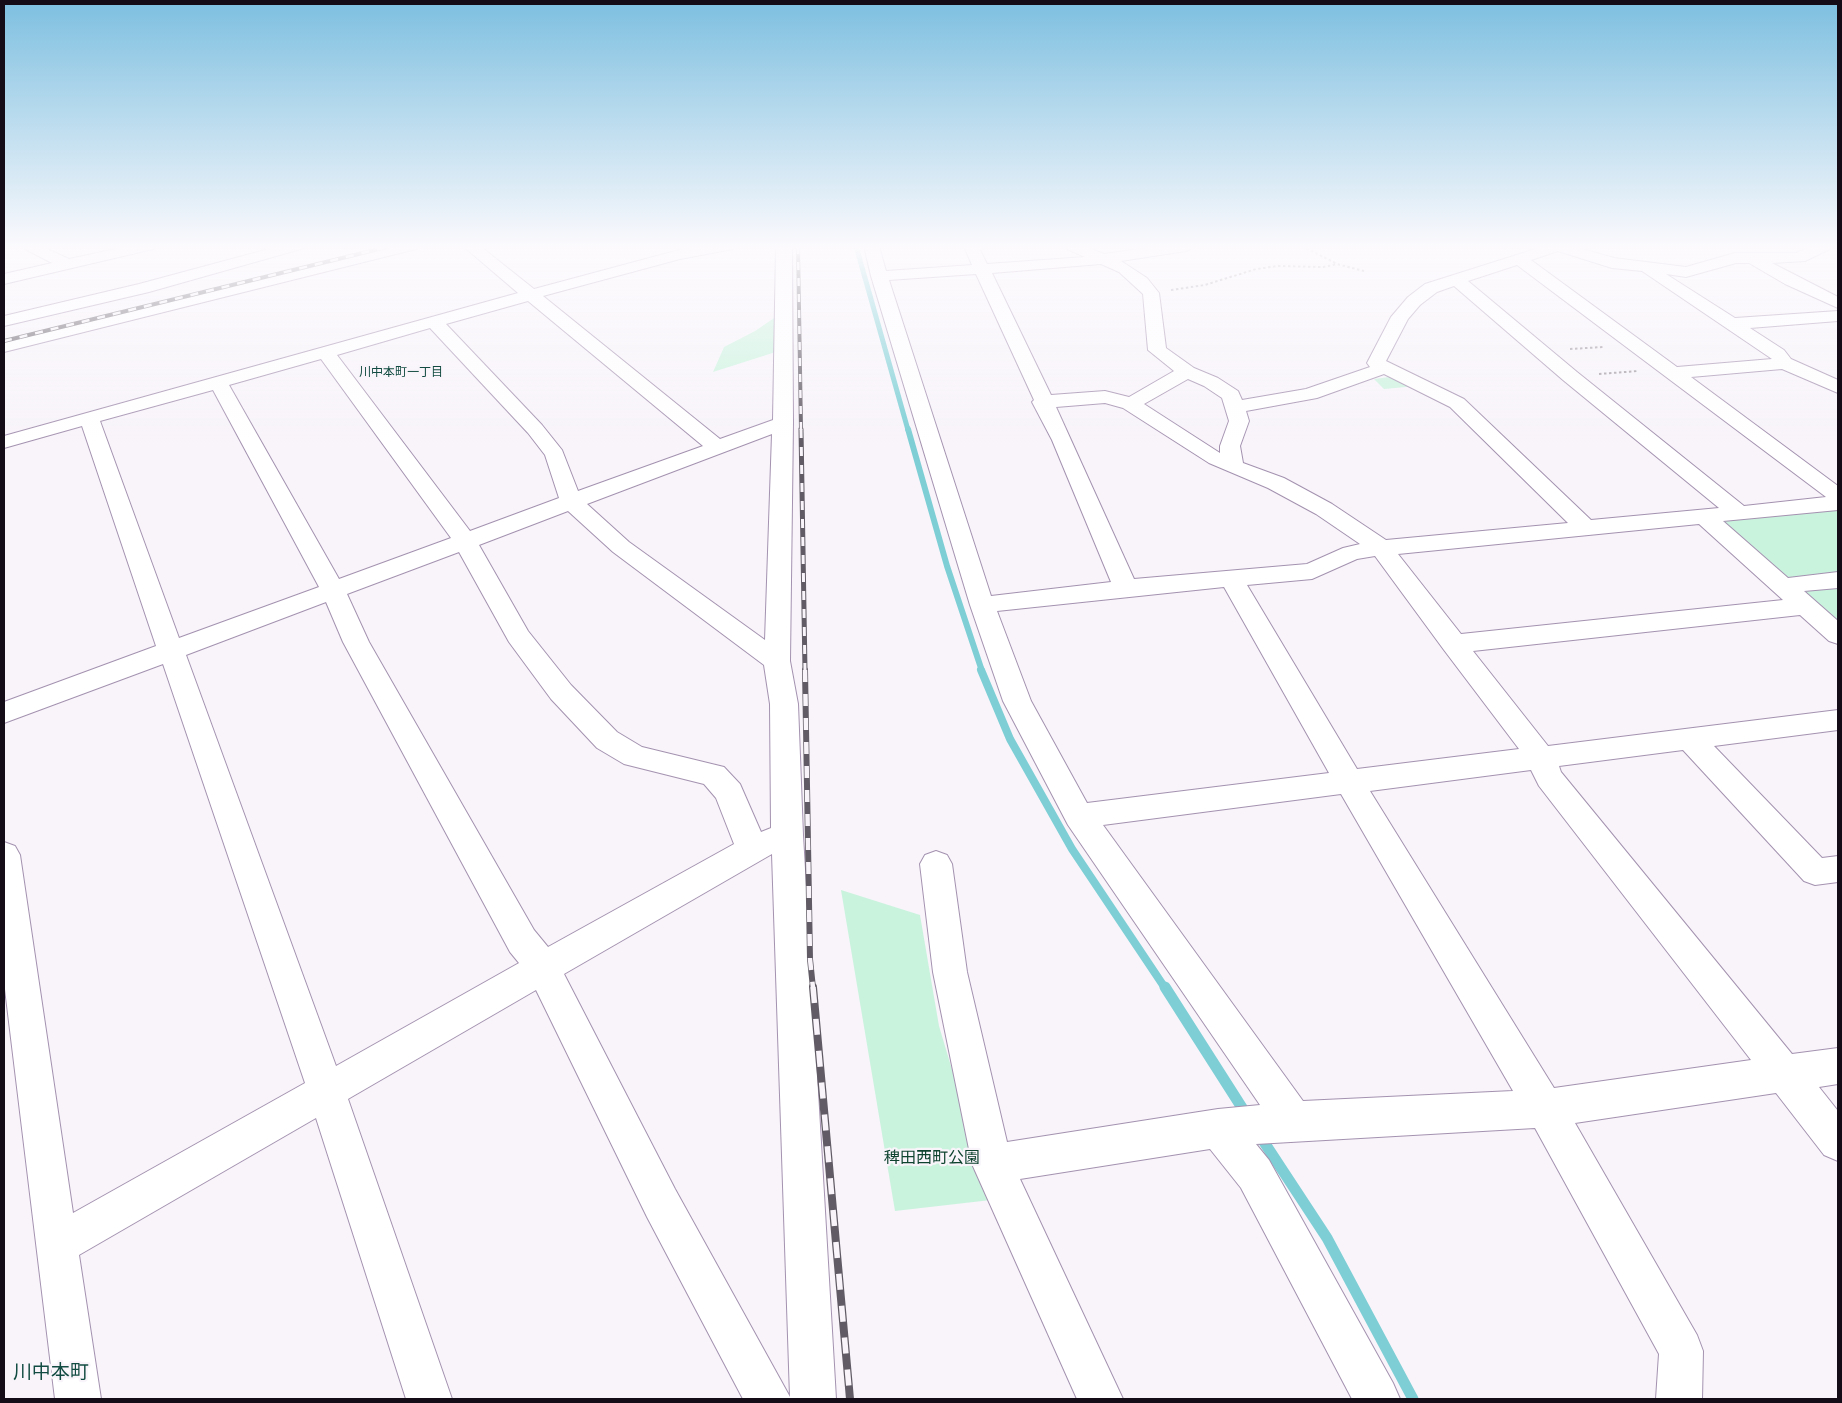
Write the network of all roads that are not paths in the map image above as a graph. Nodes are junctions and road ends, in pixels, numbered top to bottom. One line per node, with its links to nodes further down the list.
1 (44, 311): 14 (street)
2 (148, 311): 17 (street)
3 (471, 311): 15 (street)
4 (553, 311): 31 (street)
5 (784, 311): 29 (street)
6 (890, 311): 46 (street)
7 (1001, 311): 25 (street)
8 (1153, 311): 21 (street)
9 (1405, 311): 20 (street)
10 (1495, 311): 36 (street)
11 (1591, 311): 22 (street)
12 (1713, 311): 16 (street)
13 (1838, 316): 16 (street)
14 (4, 321)
15 (434, 322): 18 (street); 34 (street)
16 (1732, 324): 19 (street)
17 (4, 347)
18 (326, 353): 23 (street); 39 (street)
19 (1784, 363): 22 (street); 24 (street)
20 (1385, 368): 27 (street); 38 (street)
21 (1187, 372): 26 (street); 27 (street)
22 (1675, 373): 33 (street)
23 (218, 382): 28 (street); 45 (street)
24 (1838, 387)
25 (1042, 402): 26 (street); 44 (street)
26 (1130, 404): 32 (street)
27 (1237, 407): 32 (street)
28 (89, 418): 30 (street); 50 (street)
29 (783, 423): 31 (street); 51 (street)
30 (4, 442)
31 (718, 448): 34 (street)
32 (1233, 467): 40 (street)
33 (1838, 496)
34 (571, 502): 39 (street); 51 (street)
35 (1838, 503): 36 (street)
36 (1739, 513): 37 (street)
37 (1704, 516): 38 (street); 43 (street)
38 (1586, 528): 40 (street)
39 (465, 541): 45 (street); 59 (street)
40 (1381, 548): 41 (street); 49 (street)
41 (1231, 578): 44 (street); 56 (street)
42 (1838, 580): 43 (street)
43 (1782, 586): 47 (street)
44 (1126, 588): 46 (street)
45 (333, 590): 50 (street); 63 (street)
46 (982, 605): 57 (street)
47 (1804, 606): 48 (street); 49 (street)
48 (1838, 635)
49 (1453, 644): 55 (street)
50 (169, 650): 52 (street); 67 (street)
51 (777, 661): 58 (street)
52 (4, 713)
53 (1838, 720): 54 (street)
54 (1689, 738): 55 (street); 62 (street)
55 (1541, 758): 56 (street); 66 (street)
56 (1350, 783): 57 (street); 68 (street)
57 (1079, 816): 69 (street)
58 (787, 835): 59 (street); 77 (street)
59 (752, 849): 63 (street)
60 (4, 855): 64 (street)
61 (936, 864): 72 (street)
62 (1838, 869)
63 (543, 967): 67 (street); 76 (street)
64 (14, 1000): 73 (street)
65 (1838, 1066): 66 (street)
66 (1785, 1075): 68 (street); 71 (street)
67 (326, 1090): 73 (street); 75 (street)
68 (1545, 1108): 69 (street); 80 (street)
69 (1286, 1122): 70 (street)
70 (1225, 1127): 72 (street); 79 (street)
71 (1838, 1141)
72 (992, 1164): 78 (street)
73 (58, 1244): 74 (street)
74 (78, 1399)
75 (429, 1399)
76 (768, 1399)
77 (813, 1399)
78 (1100, 1399)
79 (1377, 1399)
80 (1679, 1399)

